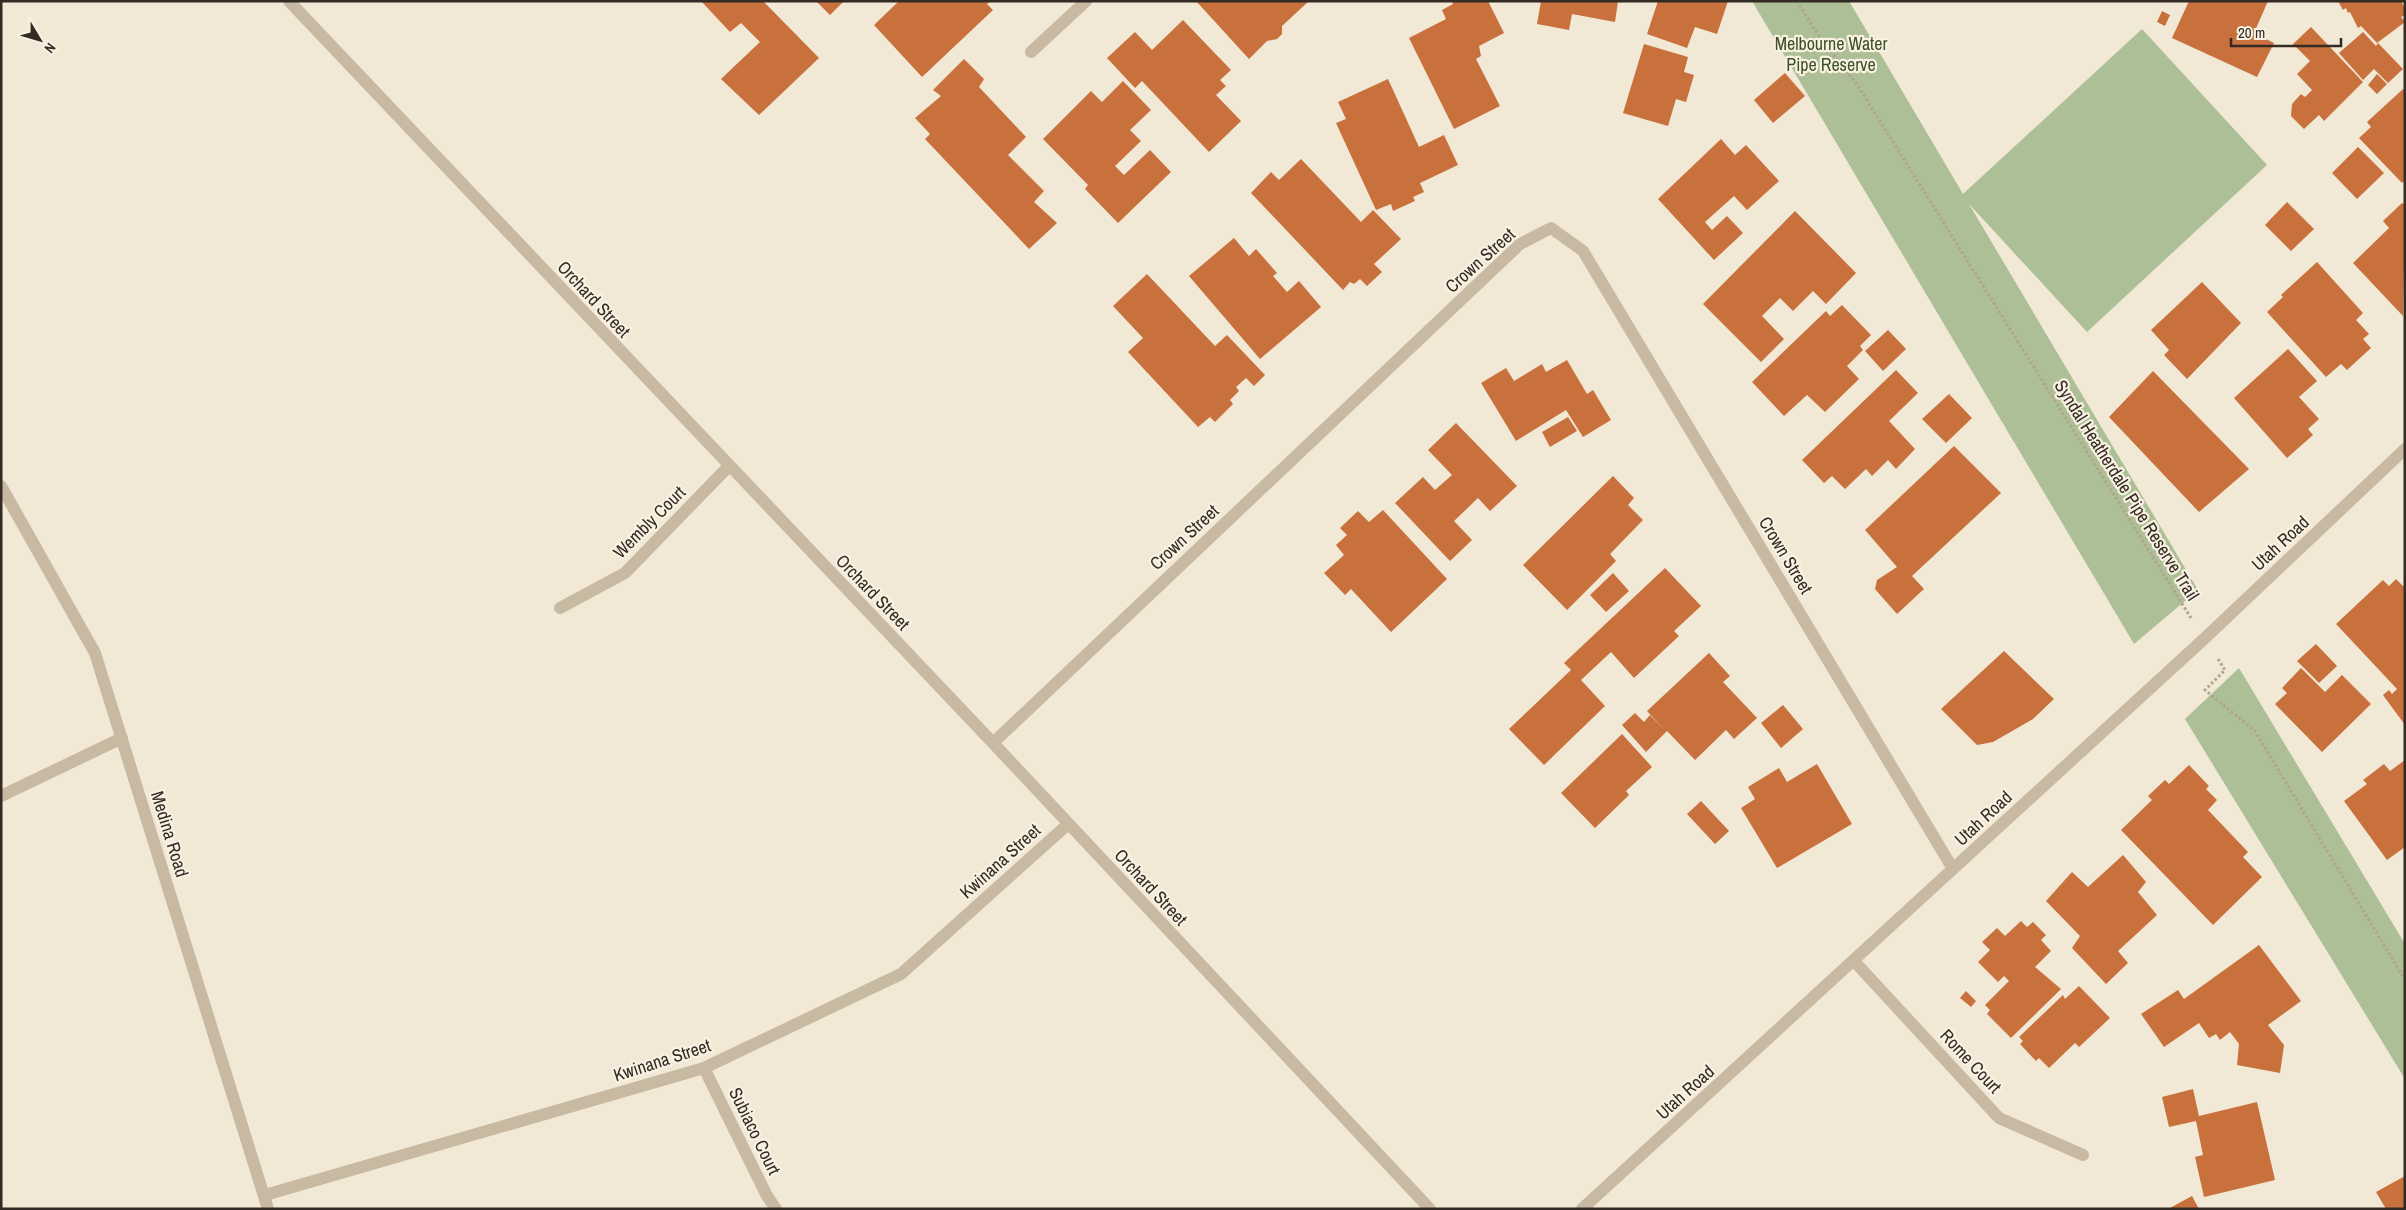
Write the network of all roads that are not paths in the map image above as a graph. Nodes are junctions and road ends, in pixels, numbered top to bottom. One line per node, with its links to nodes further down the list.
1 (289, 1): 5 (street, Orchard Street)
2 (1080, 3): 3 (street)
3 (1031, 52)
4 (2405, 449): 12 (street, Utah Road)
5 (729, 466): 7 (street, Wembly Court); 9 (street, Orchard Street)
6 (1, 486): 8 (street, Medina Road)
7 (560, 608)
8 (122, 738): 10 (street); 16 (street, Medina Road)
9 (993, 743): 11 (street, Orchard Street); 12 (street, Crown Street)
10 (1, 796)
11 (1067, 825): 14 (street, Kwinana Street); 19 (street, Orchard Street)
12 (1953, 869): 13 (street, Utah Road)
13 (1854, 961): 15 (street, Rome Court); 20 (street, Utah Road)
14 (704, 1068): 16 (street, Kwinana Street); 18 (street, Subiaco Court)
15 (2083, 1155)
16 (264, 1195): 17 (street, Medina Road)
17 (268, 1209)
18 (776, 1209)
19 (1430, 1209)
20 (1582, 1209)

